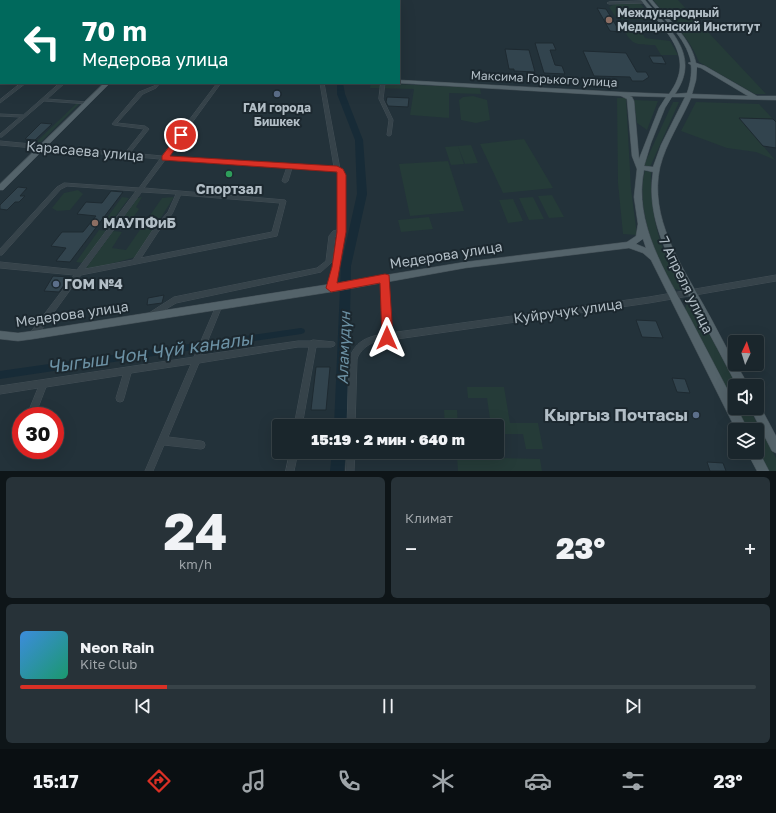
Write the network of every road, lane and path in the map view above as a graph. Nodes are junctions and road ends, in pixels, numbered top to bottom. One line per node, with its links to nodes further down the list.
1 (615, 0): 2 (street)
2 (646, 1): 3 (main road); 4 (main road, 7 Апреля улица)
3 (683, 62): 4 (main road); 14 (main road, 7 Апреля улица)
4 (694, 64): 15 (main road, 7 Апреля улица); 18 (main road)
5 (400, 82): 13 (main road, Максима Горького улица)
6 (23, 84): 17 (street)
7 (61, 84): 20 (street)
8 (106, 84): 22 (main road)
9 (157, 84): 29 (street)
10 (218, 84): 30 (street)
11 (322, 84): 33 (street)
12 (383, 84): 25 (street)
13 (620, 94): 14 (main road, Максима Горького улица); 32 (main road)
14 (672, 96): 15 (main road, Максима Горького улица); 32 (main road, 7 Апреля улица)
15 (688, 96): 18 (main road, Максима Горького улица); 34 (main road, 7 Апреля улица)
16 (0, 97): 17 (street)
17 (6, 97): 21 (street)
18 (755, 97): 19 (main road, Максима Горького улица)
19 (776, 98)
20 (43, 100): 22 (street); 24 (street)
21 (0, 102)
22 (87, 103): 28 (main road)
23 (0, 115): 24 (street)
24 (23, 116): 26 (street)
25 (389, 135)
26 (0, 136)
27 (0, 143): 28 (street, Карасаева улица)
28 (42, 147): 29 (street, Карасаева улица); 36 (main road)
29 (126, 155): 30 (street, Карасаева улица)
30 (164, 158): 31 (street, Карасаева улица); 37 (street)
31 (290, 166): 33 (street, Карасаева улица); 35 (street)
32 (639, 167): 34 (main road); 39 (main road, 7 Апреля улица)
33 (337, 169): 40 (street)
34 (656, 170): 50 (main road, 7 Апреля улица)
35 (285, 181)
36 (0, 188)
37 (140, 190): 38 (street); 42 (street); 46 (street)
38 (179, 193): 44 (street); 44 (street)
39 (641, 220): 41 (main road); 43 (main road, 7 Апреля улица)
40 (342, 232): 49 (street); 53 (street, Медерова улица)
41 (629, 245): 43 (main road, Медерова улица); 47 (main road, Медерова улица)
42 (0, 253)
43 (654, 258): 51 (main road, 7 Апреля улица)
44 (135, 262): 46 (street)
45 (0, 265): 46 (street)
46 (80, 273): 55 (street)
47 (385, 278): 49 (main road, Медерова улица); 56 (street)
48 (776, 278): 50 (street, Куйручук улица)
49 (334, 288): 52 (main road, Медерова улица)
50 (692, 293): 51 (street, Куйручук улица); 61 (main road, 7 Апреля улица)
51 (673, 296): 56 (street, Куйручук улица); 69 (main road, 7 Апреля улица)
52 (219, 306): 53 (main road, Медерова улица); 59 (street)
53 (148, 317): 55 (main road, Медерова улица)
54 (0, 334): 55 (main road, Медерова улица)
55 (33, 335)
56 (387, 338): 68 (street, Куйручук улица)
57 (313, 342): 58 (street); 59 (street); 67 (street)
58 (331, 344)
59 (197, 360): 60 (street); 70 (street)
60 (128, 370): 62 (street); 64 (street)
61 (739, 379)
62 (44, 383): 63 (street); 65 (street)
63 (0, 390)
64 (120, 398)
65 (34, 407)
66 (759, 415): 72 (main road)
67 (299, 419)
68 (351, 419)
69 (738, 423)
70 (162, 440): 71 (street); 76 (street)
71 (201, 445)
72 (776, 447)
73 (293, 459): 77 (street)
74 (350, 459): 78 (street)
75 (757, 459): 79 (main road)
76 (148, 471)
77 (290, 471)
78 (350, 471)
79 (763, 471)

